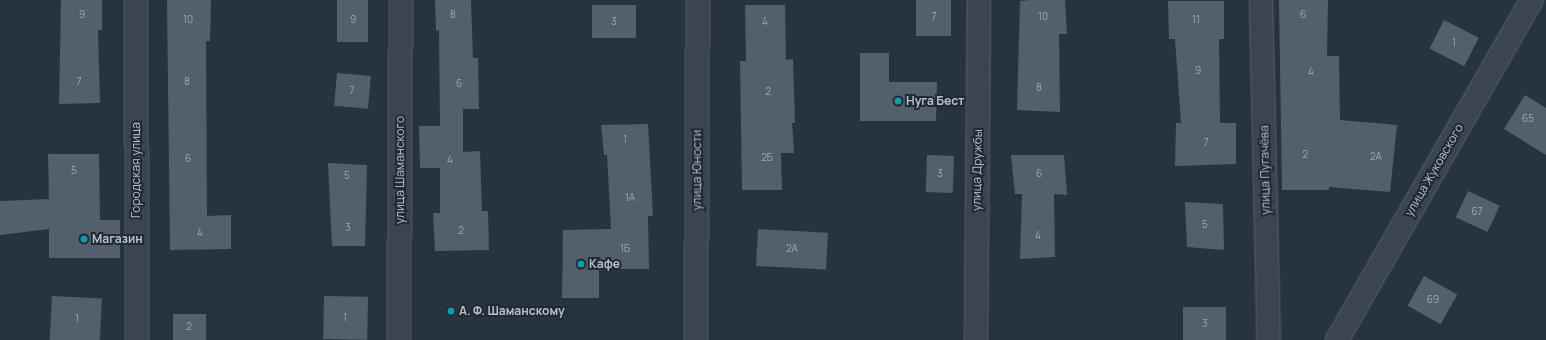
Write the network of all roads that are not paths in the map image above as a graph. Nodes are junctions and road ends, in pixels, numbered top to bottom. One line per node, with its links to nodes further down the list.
1 (136, 0): 7 (street, Городская улица)
2 (401, 0): 8 (street, улица Шаманского)
3 (698, 0): 9 (street, улица Юности)
4 (979, 0): 10 (street, улица Дружбы)
5 (1261, 0): 11 (street, улица Пугачёва)
6 (1532, 0): 12 (street, улица Жуковского)
7 (137, 340)
8 (399, 340)
9 (696, 340)
10 (976, 340)
11 (1269, 340)
12 (1337, 340)

